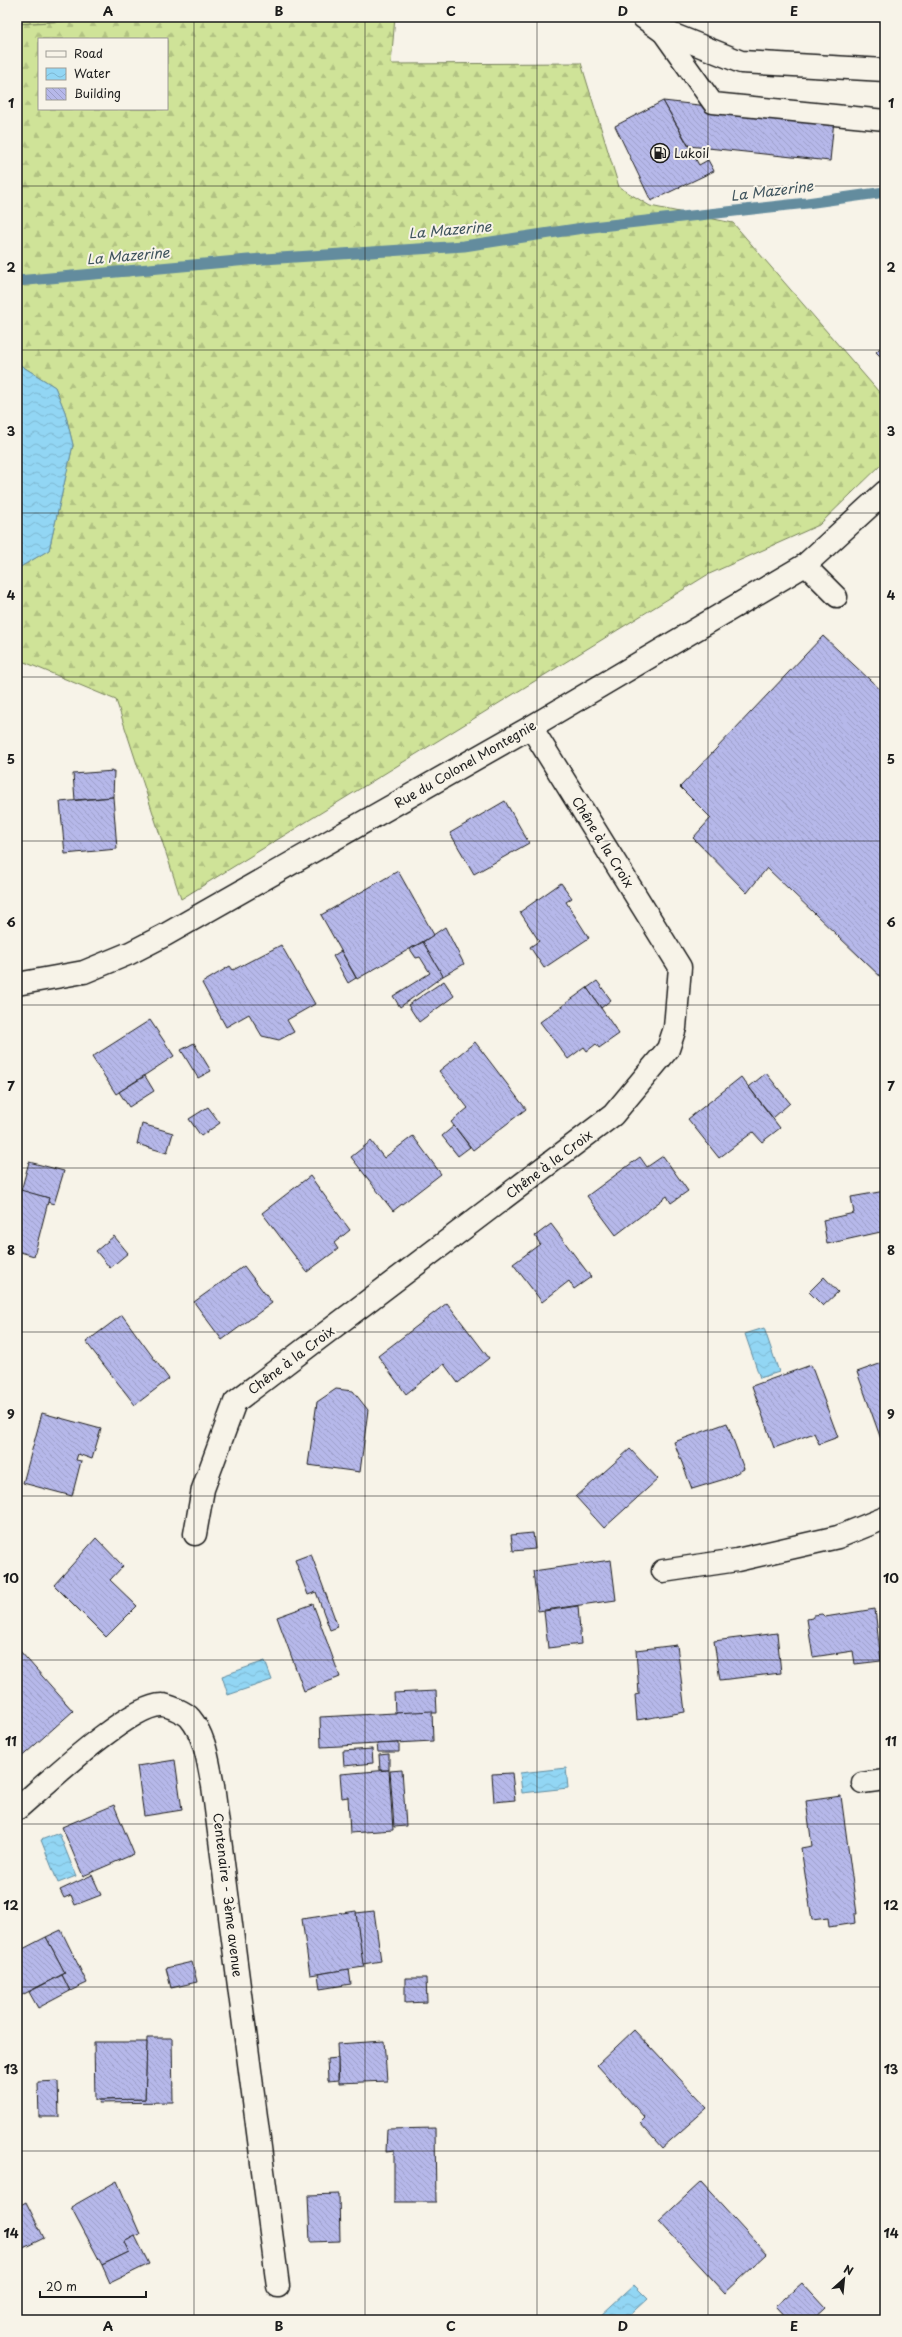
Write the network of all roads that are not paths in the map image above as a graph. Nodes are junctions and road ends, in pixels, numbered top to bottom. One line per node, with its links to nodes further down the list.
1 (643, 17): 2 (street)
2 (661, 30): 3 (street); 4 (lane)
3 (885, 70)
4 (885, 120)
5 (885, 492): 6 (street, Rue du Colonel Montegnie)
6 (805, 565): 7 (lane); 8 (street, Rue du Colonel Montegnie)
7 (837, 597)
8 (531, 726): 9 (street, Rue du Colonel Montegnie); 11 (street, Chêne à la Croix)
9 (17, 984)
10 (885, 1518): 12 (street)
11 (196, 1534)
12 (663, 1571)
13 (885, 1780): 14 (lane)
14 (862, 1783)
15 (17, 1809): 16 (street, Centenaire - 3ème avenue)
16 (278, 2286)

